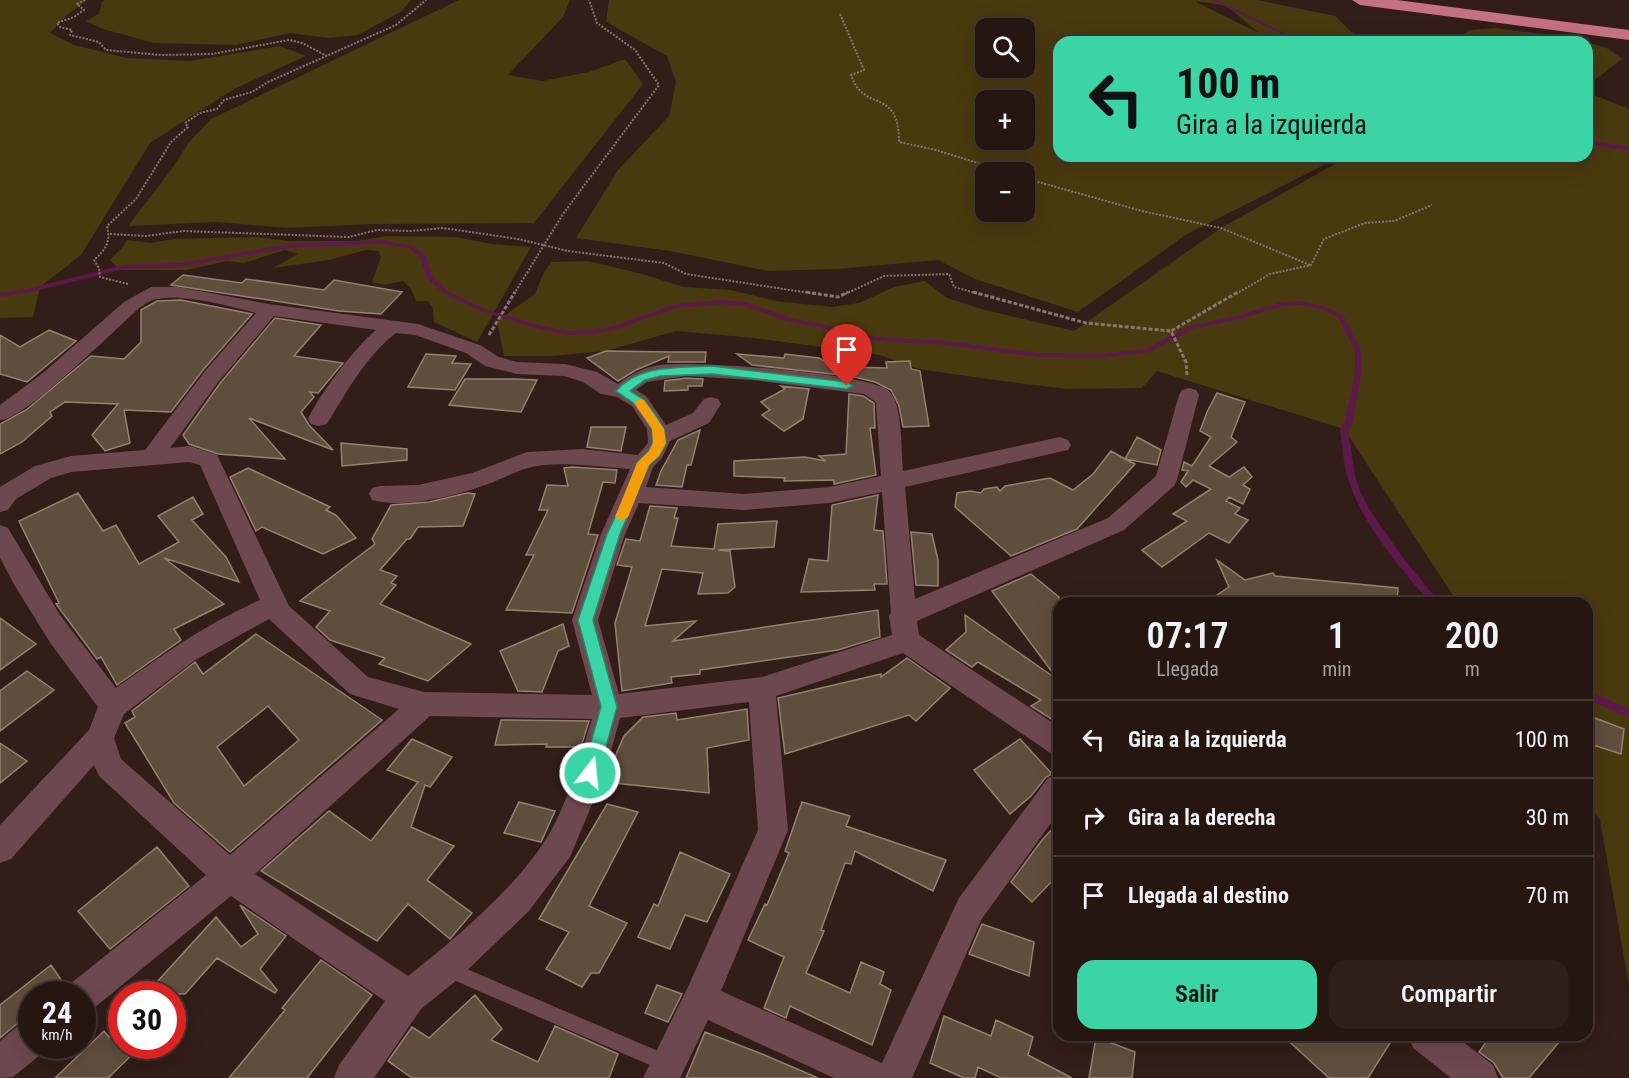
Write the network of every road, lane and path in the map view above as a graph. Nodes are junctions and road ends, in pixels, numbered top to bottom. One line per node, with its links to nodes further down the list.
1 (85, 0): 7 (path)
2 (426, 0): 7 (path)
3 (589, 0): 12 (path)
4 (1360, 0): 6 (highway)
5 (840, 14): 8 (path)
6 (1629, 35)
7 (327, 56): 11 (path)
8 (975, 162)
9 (1035, 181): 13 (path)
10 (1432, 205): 13 (path)
11 (110, 234): 12 (path); 14 (path)
12 (545, 244): 17 (path); 18 (path)
13 (1311, 265): 17 (path)
14 (151, 293): 15 (street); 22 (street)
15 (269, 310): 16 (street); 26 (street)
16 (392, 327): 18 (street); 23 (street)
17 (1171, 331): 20 (path)
18 (479, 354): 19 (street)
19 (622, 391): 24 (street); 28 (street)
20 (1189, 394): 34 (street)
21 (711, 404): 24 (street)
22 (1, 414)
23 (319, 419)
24 (659, 437): 27 (street)
25 (1060, 445): 28 (street)
26 (151, 458): 31 (street); 33 (street)
27 (643, 463): 29 (street); 30 (street)
28 (891, 483): 30 (street); 34 (street)
29 (380, 494)
30 (632, 494): 38 (street)
31 (0, 504)
32 (0, 534): 37 (street)
33 (274, 605): 36 (street); 37 (street)
34 (904, 629): 35 (street); 39 (street)
35 (762, 689): 38 (street); 47 (street)
36 (424, 704): 38 (street); 43 (street)
37 (113, 706): 40 (street)
38 (609, 707): 44 (street)
39 (1053, 736)
40 (100, 738): 42 (street); 43 (street)
41 (1053, 796): 54 (street)
42 (0, 848)
43 (230, 876): 45 (street); 46 (street)
44 (445, 968): 46 (street); 51 (lane)
45 (96, 985)
46 (409, 997): 52 (street)
47 (700, 999): 51 (street); 53 (street)
48 (1434, 1041): 55 (street)
49 (18, 1049): 50 (street)
50 (0, 1064)
51 (664, 1071)
52 (352, 1078)
53 (875, 1078)
54 (894, 1078)
55 (1480, 1078)

